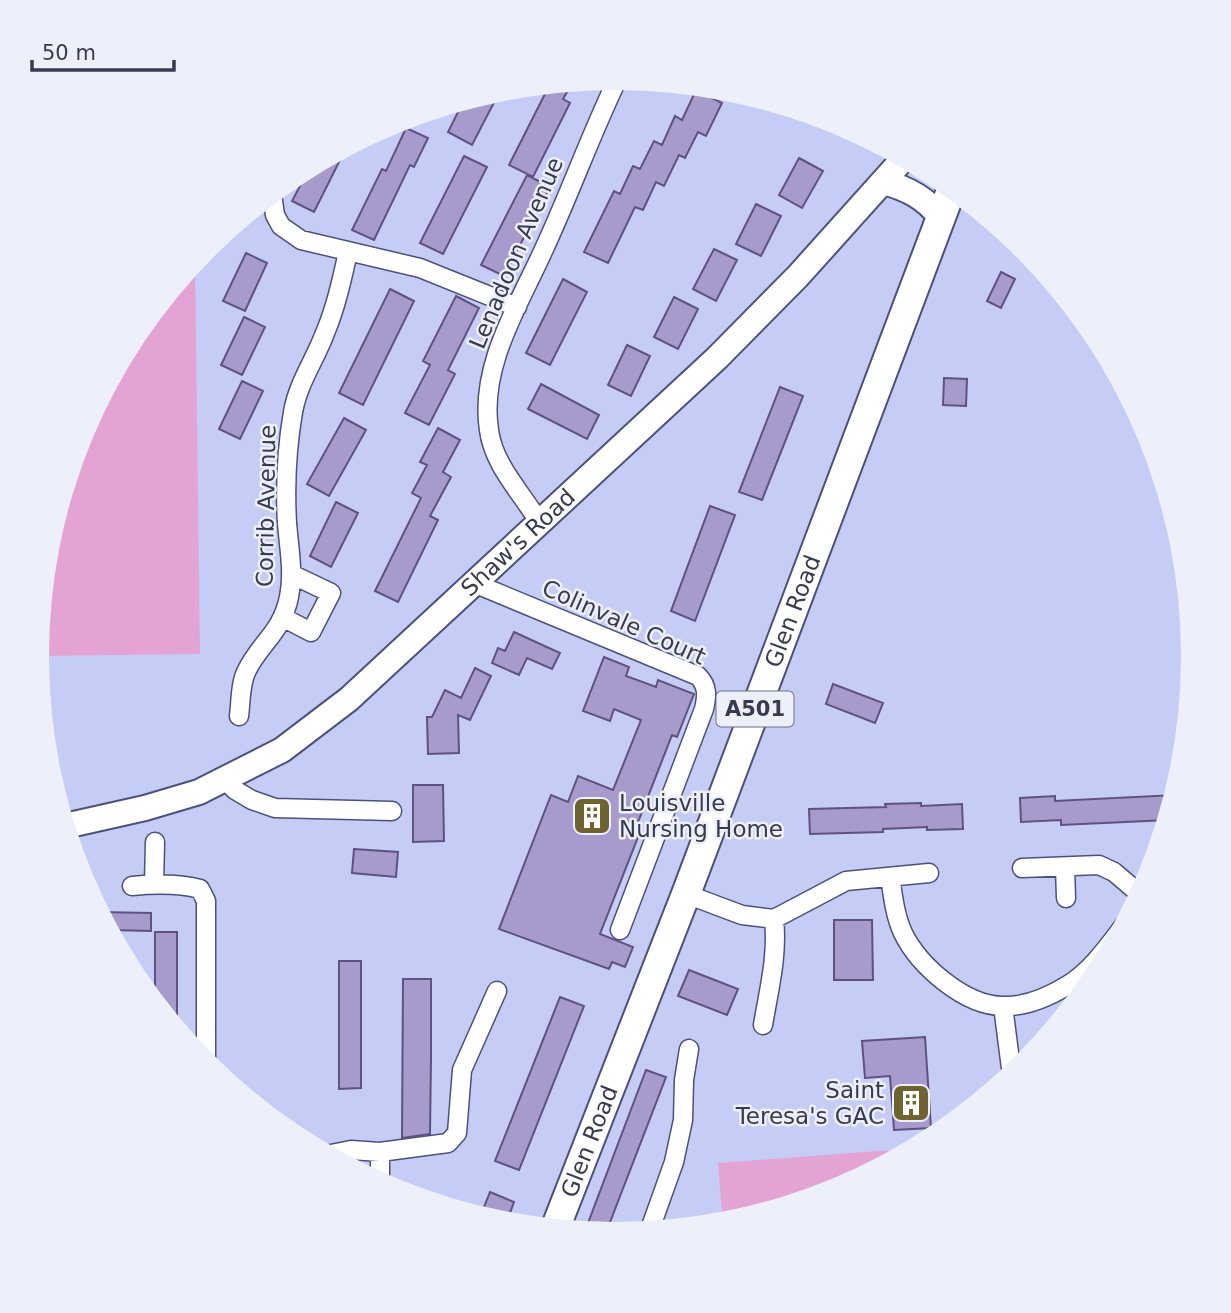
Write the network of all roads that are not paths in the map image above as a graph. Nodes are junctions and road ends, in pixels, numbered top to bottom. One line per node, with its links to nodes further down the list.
1 (613, 90): 8 (street, Lenadoon Avenue)
2 (898, 165): 3 (street, Shaw's Road)
3 (883, 182): 6 (street); 9 (street, Shaw's Road)
4 (948, 198): 6 (main road, Glen Road / A501)
5 (274, 205): 7 (street)
6 (941, 218): 25 (main road, Glen Road / A501)
7 (348, 252): 8 (street); 10 (street, Corrib Avenue)
8 (517, 307): 9 (street, Lenadoon Avenue)
9 (542, 522): 11 (street, Shaw's Road)
10 (292, 575): 12 (street, Corrib Avenue); 12 (street)
11 (476, 584): 14 (street, Shaw's Road); 28 (street, Colinvale Court)
12 (284, 618): 13 (street, Corrib Avenue)
13 (239, 716)
14 (225, 780): 15 (street); 16 (street, Shaw's Road)
15 (392, 811)
16 (74, 824)
17 (155, 842): 22 (street)
18 (1065, 867): 19 (street); 24 (street); 26 (street)
19 (1022, 868)
20 (929, 873): 21 (street)
21 (890, 877): 27 (street); 31 (street)
22 (154, 884): 23 (street); 33 (street)
23 (132, 886)
24 (1132, 888)
25 (686, 894): 27 (street); 39 (main road, Glen Road / A501)
26 (1066, 898)
27 (774, 919): 32 (street)
28 (620, 930)
29 (1087, 971): 31 (street)
30 (497, 991): 37 (street)
31 (1003, 1006): 35 (street)
32 (763, 1025)
33 (206, 1047)
34 (689, 1049): 40 (street)
35 (1010, 1062)
36 (341, 1152): 37 (street)
37 (380, 1152): 38 (street)
38 (380, 1172)
39 (559, 1220)
40 (653, 1222)

